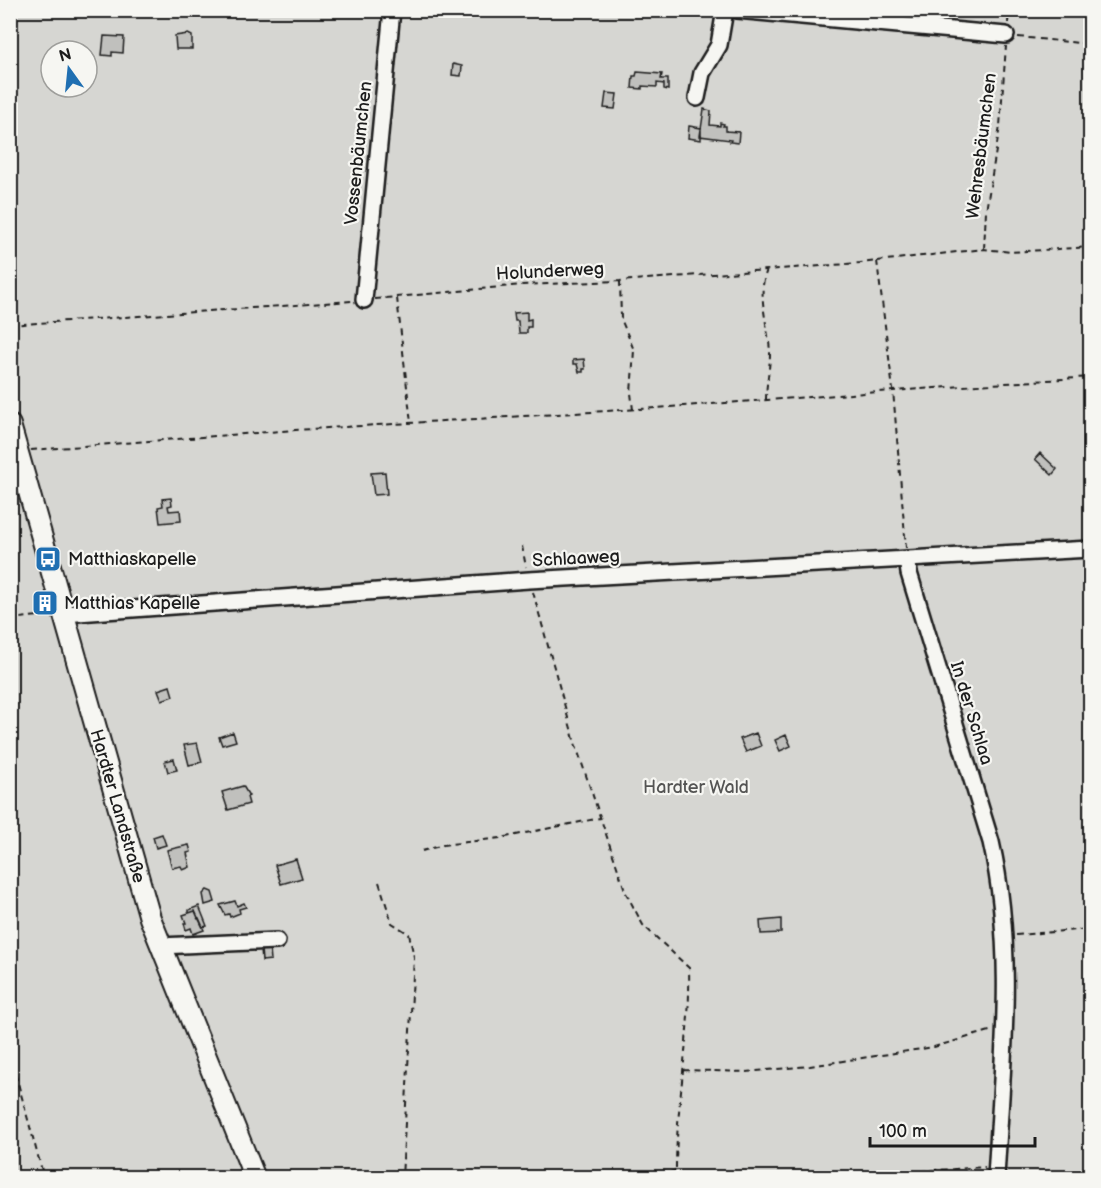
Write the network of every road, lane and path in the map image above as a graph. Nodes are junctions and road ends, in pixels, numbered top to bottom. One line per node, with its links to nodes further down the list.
1 (392, 10): 14 (lane, Vossenbäumchen)
2 (725, 10): 7 (lane)
3 (737, 10): 5 (lane)
4 (1009, 10): 5 (path, Wehresbäumchen)
5 (1006, 35): 6 (path); 9 (path, Wehresbäumchen)
6 (1090, 44)
7 (697, 98)
8 (1090, 247): 9 (path, Holunderweg)
9 (984, 249): 10 (path, Holunderweg)
10 (877, 261): 11 (path, Holunderweg); 17 (path)
11 (767, 270): 12 (path, Holunderweg); 18 (path)
12 (620, 281): 13 (path, Holunderweg); 19 (path)
13 (397, 298): 14 (path, Holunderweg); 20 (path)
14 (363, 300): 15 (path, Holunderweg)
15 (10, 325)
16 (1090, 377): 17 (path)
17 (893, 390): 18 (path); 25 (path)
18 (766, 400): 19 (path)
19 (633, 410): 20 (path)
20 (411, 423): 22 (path)
21 (10, 425): 22 (main road, Hardter Landstraße)
22 (18, 451): 27 (main road, Hardter Landstraße)
23 (522, 546): 26 (path)
24 (1090, 549): 25 (lane, Schlaaweg)
25 (907, 559): 26 (lane, Schlaaweg); 33 (lane, In der Schlaa)
26 (529, 580): 27 (lane, Schlaaweg); 29 (path)
27 (58, 614): 28 (path); 35 (main road, Hardter Landstraße)
28 (10, 619)
29 (600, 818): 30 (path); 38 (path)
30 (422, 851)
31 (379, 882): 43 (path)
32 (1090, 929): 33 (path)
33 (1004, 936): 36 (lane, In der Schlaa)
34 (277, 941): 35 (lane)
35 (159, 946): 42 (main road, Hardter Landstraße)
36 (1004, 1026): 38 (path); 40 (lane, In der Schlaa)
37 (10, 1054): 41 (path)
38 (683, 1070): 39 (path)
39 (675, 1171): 44 (path); 45 (path)
40 (996, 1172): 46 (path)
41 (44, 1178)
42 (255, 1178)
43 (402, 1178)
44 (629, 1178)
45 (676, 1178)
46 (816, 1178)

